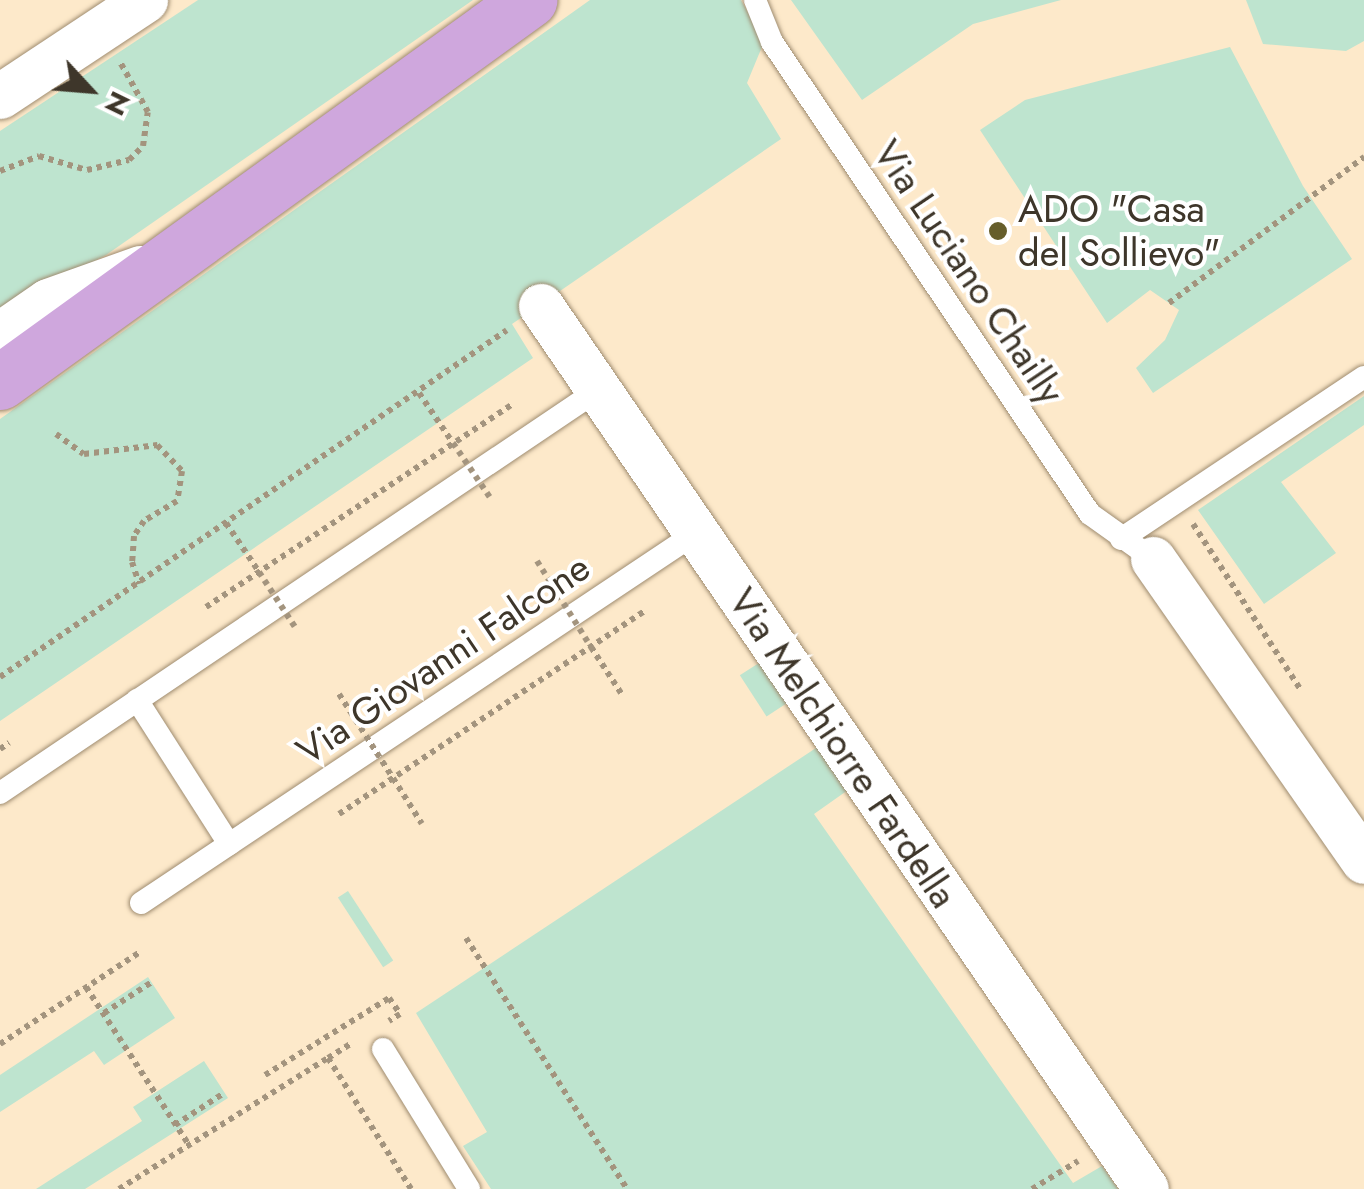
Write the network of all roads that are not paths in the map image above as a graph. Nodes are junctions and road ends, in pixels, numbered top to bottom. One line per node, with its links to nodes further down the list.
1 (145, 0): 4 (street)
2 (528, 0): 5 (main road)
3 (754, 0): 12 (lane, Via Luciano Chailly)
4 (0, 96)
5 (175, 256): 7 (street); 9 (main road)
6 (541, 306): 10 (street, Via Melchiorre Fardella)
7 (0, 334)
8 (1364, 377): 12 (lane)
9 (0, 382)
10 (598, 390): 11 (street, Via Melchiorre Fardella); 13 (lane)
11 (696, 533): 15 (lane, Via Giovanni Falcone); 20 (street, Via Melchiorre Fardella)
12 (1137, 550): 16 (street)
13 (137, 700): 14 (lane); 15 (lane)
14 (0, 793)
15 (230, 844): 17 (lane, Via Giovanni Falcone)
16 (1364, 861)
17 (141, 903)
18 (377, 1040): 19 (lane)
19 (469, 1189)
20 (1146, 1189)

